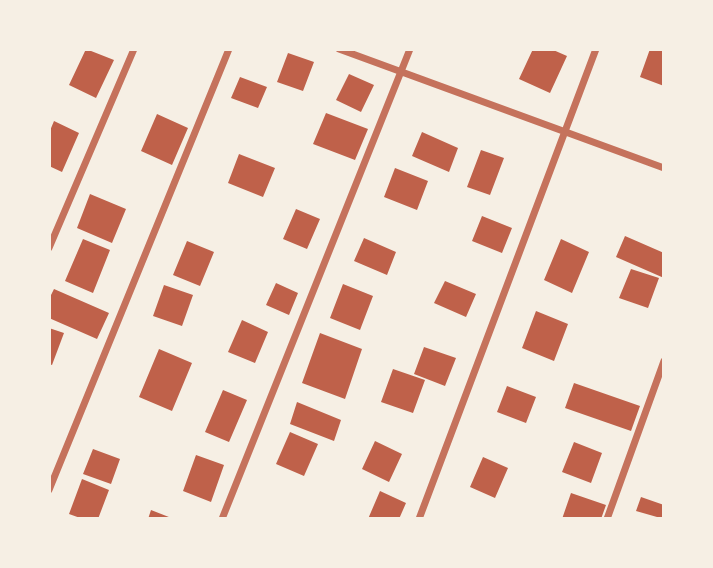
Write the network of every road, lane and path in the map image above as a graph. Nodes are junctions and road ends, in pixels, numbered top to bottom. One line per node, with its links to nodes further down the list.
1 (134, 49): 9 (street)
2 (229, 49): 11 (street)
3 (339, 49): 6 (street)
4 (410, 49): 6 (street)
5 (596, 49): 7 (street)
6 (402, 70): 7 (street); 12 (street)
7 (564, 131): 8 (street); 13 (street)
8 (664, 168)
9 (49, 248)
10 (664, 362): 14 (street)
11 (49, 490)
12 (222, 519)
13 (419, 519)
14 (607, 519)

